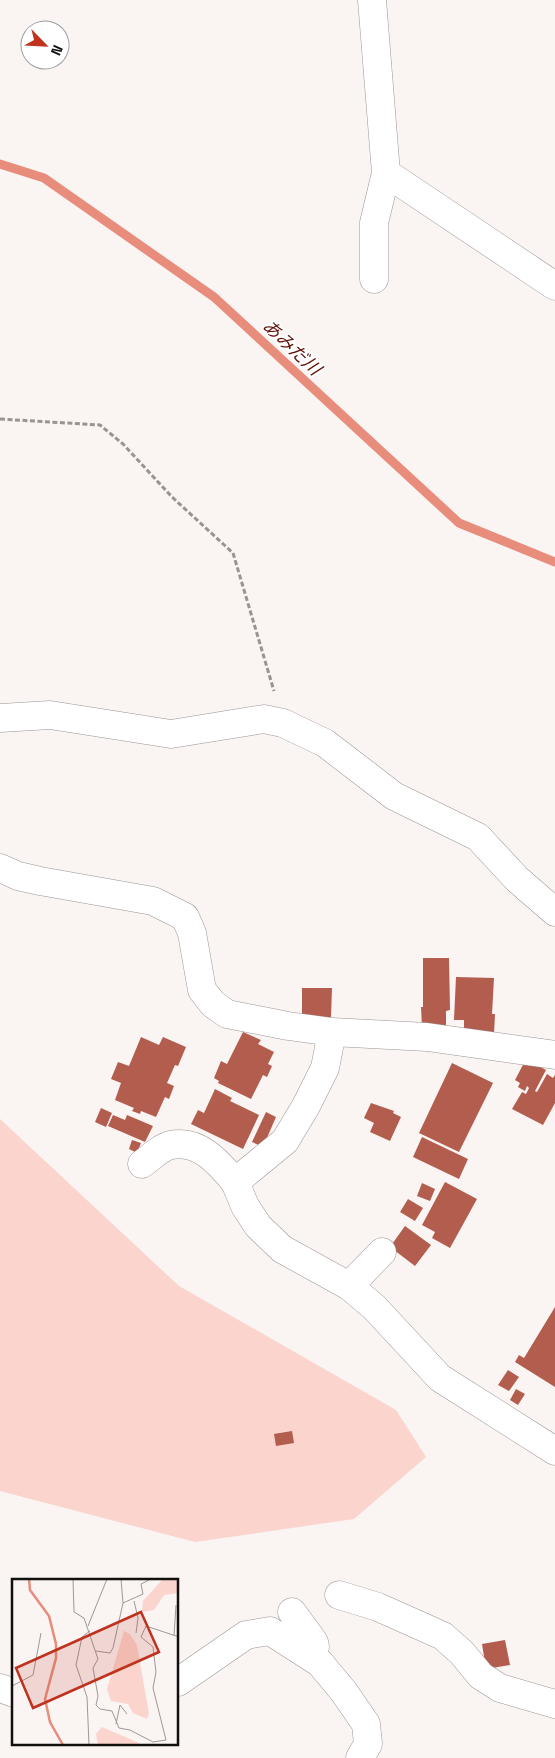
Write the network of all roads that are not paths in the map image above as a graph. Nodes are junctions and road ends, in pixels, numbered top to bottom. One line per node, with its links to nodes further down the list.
1 (372, 0): 2 (street)
2 (386, 173): 3 (street); 4 (street)
3 (374, 279)
4 (555, 286)
5 (0, 718): 7 (street)
6 (0, 868): 8 (street)
7 (555, 912)
8 (332, 1032): 9 (street); 11 (street)
9 (555, 1055)
10 (142, 1164): 11 (street)
11 (234, 1182): 13 (street)
12 (382, 1252): 13 (street)
13 (349, 1286): 14 (street)
14 (555, 1451)
15 (339, 1595): 21 (street)
16 (292, 1612): 17 (street)
17 (312, 1658): 18 (street); 22 (street)
18 (179, 1681)
19 (0, 1688): 20 (street)
20 (12, 1692)
21 (555, 1704)
22 (360, 1758)

